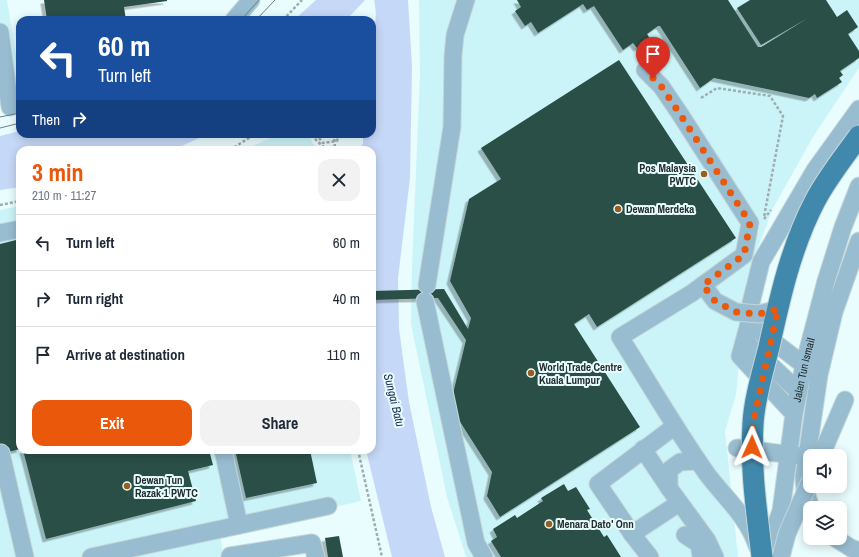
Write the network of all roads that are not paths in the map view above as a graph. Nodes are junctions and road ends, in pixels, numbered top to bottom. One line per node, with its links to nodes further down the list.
1 (251, 0): 3 (street)
2 (466, 0): 13 (street)
3 (237, 16)
4 (0, 33): 6 (street)
5 (645, 70): 14 (street)
6 (10, 107)
7 (859, 109): 17 (street)
8 (859, 136): 16 (main road, bridge)
9 (859, 186): 19 (street, Jalan Tun Ismail)
10 (16, 230): 11 (street)
11 (0, 232)
12 (859, 241): 26 (street, Jalan Tun Ismail)
13 (427, 285)
14 (703, 285): 16 (street, bridge); 23 (street)
15 (425, 302): 47 (street)
16 (778, 309): 52 (main road, bridge)
17 (749, 323): 18 (street); 19 (street)
18 (745, 340): 20 (street); 22 (street)
19 (804, 365): 20 (street, Jalan Tun Ismail)
20 (798, 391): 22 (street, Jalan Tun Ismail)
21 (844, 400): 27 (street)
22 (794, 414): 30 (street, Jalan Tun Ismail)
23 (675, 426): 25 (street); 32 (street)
24 (737, 448): 30 (street)
25 (643, 449): 34 (street); 39 (street)
26 (814, 449)
27 (817, 449)
28 (2, 453): 43 (street)
29 (224, 454): 38 (street)
30 (788, 454): 31 (street); 52 (street, Jalan Tun Ismail)
31 (803, 455)
32 (698, 461): 33 (street); 34 (street)
33 (710, 481): 51 (street); 52 (street, bridge)
34 (668, 488): 36 (street)
35 (805, 493): 53 (street, bridge)
36 (679, 503): 39 (street); 50 (street)
37 (328, 506): 38 (street)
38 (239, 525): 44 (street)
39 (632, 534): 48 (street)
40 (685, 535): 49 (street)
41 (846, 545): 42 (street)
42 (859, 551)
43 (25, 557)
44 (91, 557)
45 (230, 557): 46 (street)
46 (316, 557)
47 (484, 557)
48 (650, 557)
49 (701, 557)
50 (715, 557)
51 (756, 557)
52 (762, 557)
53 (781, 557)

